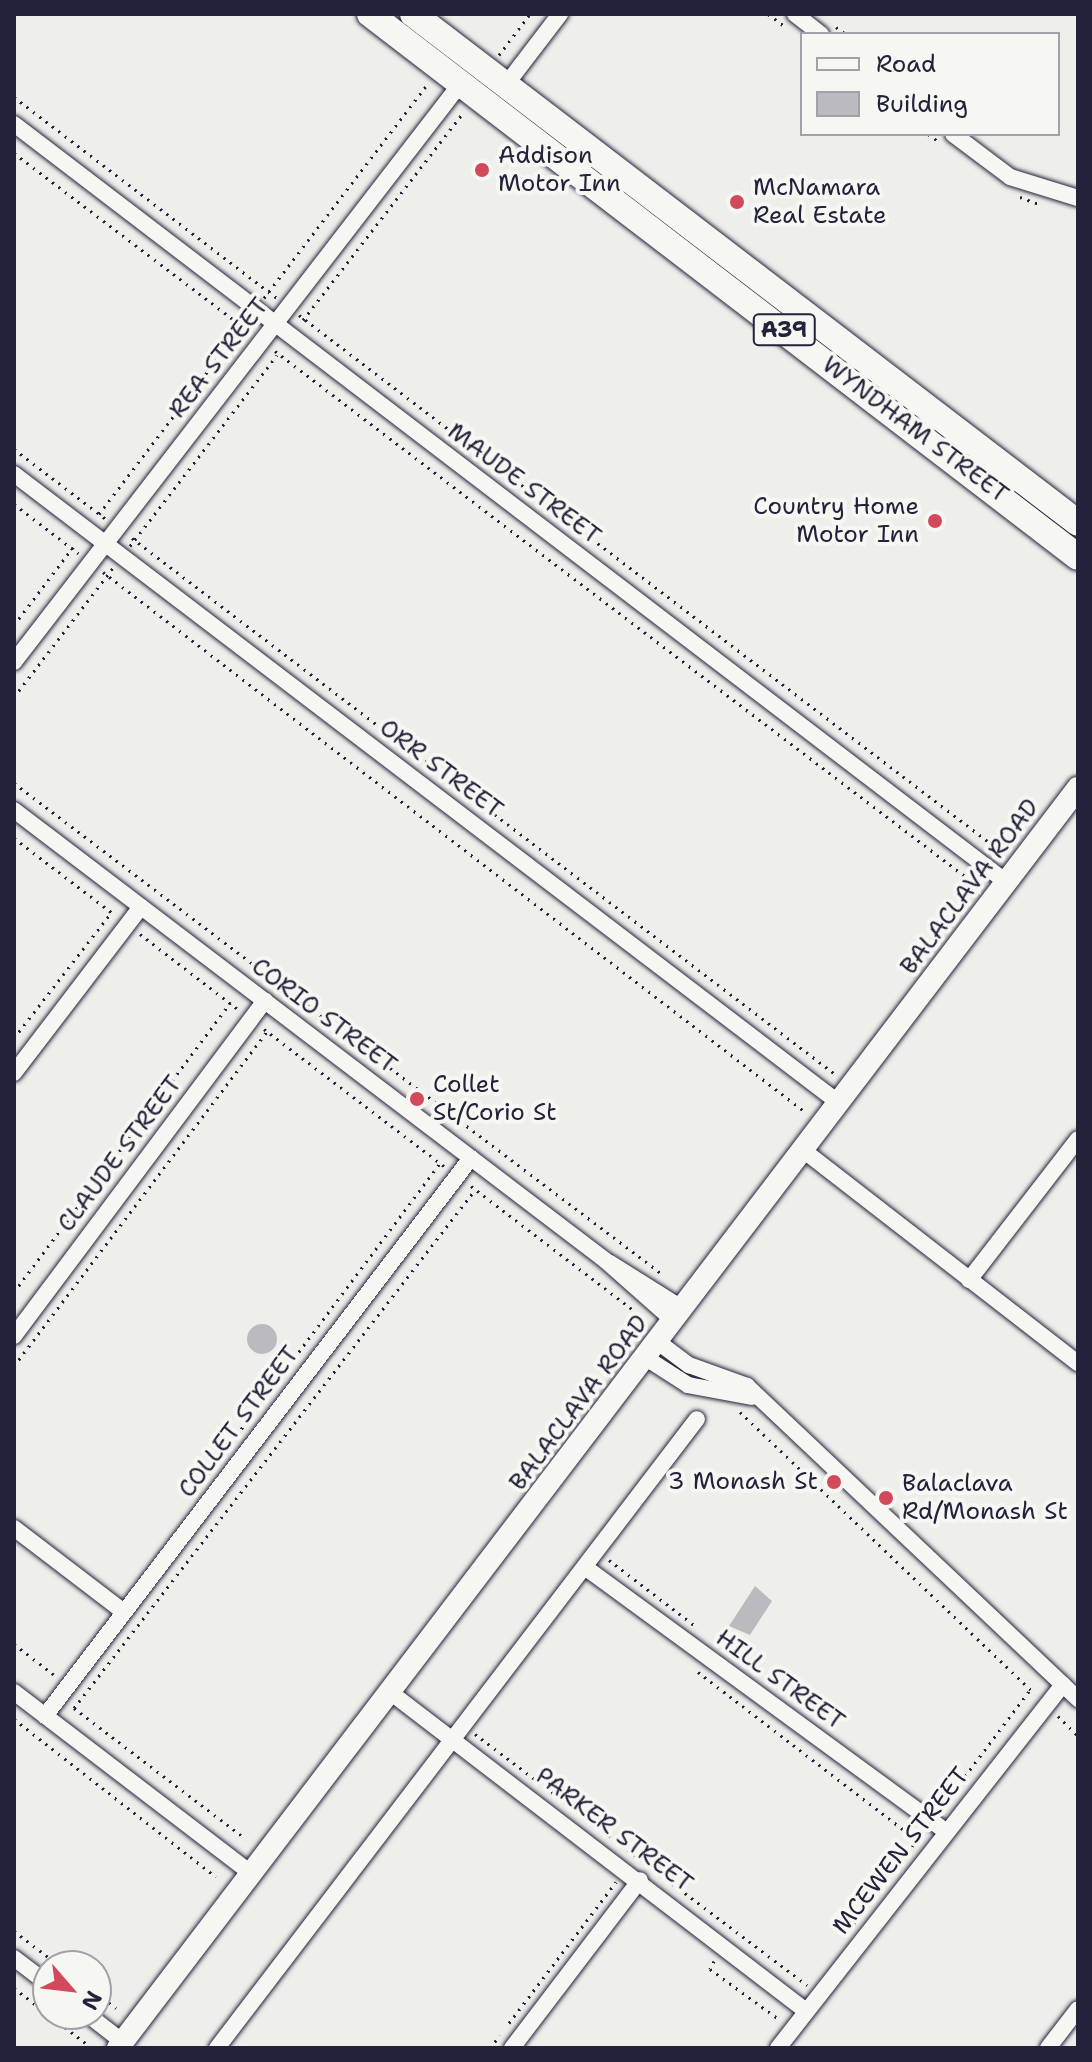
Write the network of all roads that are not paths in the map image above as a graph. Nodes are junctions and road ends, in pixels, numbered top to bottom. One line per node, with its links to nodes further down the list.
1 (370, 14): 6 (highway, WYNDHAM STREET / A39)
2 (413, 14): 6 (highway, WYNDHAM STREET / A39)
3 (560, 14): 7 (street)
4 (795, 14): 5 (street)
5 (818, 32)
6 (479, 67): 7 (highway, WYNDHAM STREET / A39); 11 (street, REA STREET)
7 (497, 95): 13 (highway, WYNDHAM STREET / A39); 15 (highway, WYNDHAM STREET / A39)
8 (14, 124): 11 (street, MAUDE STREET)
9 (956, 136): 10 (street)
10 (1078, 198)
11 (276, 324): 14 (street, REA STREET); 19 (street, MAUDE STREET)
12 (14, 474): 14 (street, ORR STREET)
13 (1078, 523)
14 (105, 543): 16 (street, REA STREET); 23 (street, ORR STREET)
15 (1078, 557)
16 (14, 662)
17 (1075, 797): 19 (main road, BALACLAVA ROAD)
18 (14, 810): 20 (street, CORIO STREET)
19 (1006, 882): 23 (main road, BALACLAVA ROAD)
20 (141, 907): 21 (street, CORIO STREET); 22 (street)
21 (265, 1001): 26 (street, CORIO STREET); 29 (street, CLAUDE STREET)
22 (14, 1073)
23 (839, 1103): 25 (main road, BALACLAVA ROAD)
24 (1078, 1139): 27 (street)
25 (803, 1150): 27 (street); 28 (main road, BALACLAVA ROAD)
26 (471, 1158): 28 (street, CORIO STREET); 35 (street, COLLET STREET)
27 (969, 1280): 31 (street)
28 (678, 1315): 30 (main road, BALACLAVA ROAD)
29 (14, 1336)
30 (652, 1350): 36 (street); 38 (main road, BALACLAVA ROAD)
31 (1078, 1363)
32 (697, 1419): 34 (street)
33 (14, 1528): 35 (street)
34 (586, 1568): 41 (street); 42 (street, HILL STREET)
35 (124, 1612): 40 (street, COLLET STREET)
36 (1063, 1685): 39 (street); 42 (street, MCEWEN STREET)
37 (14, 1692): 40 (street)
38 (390, 1692): 41 (street, PARKER STREET); 43 (main road, BALACLAVA ROAD)
39 (1078, 1699)
40 (45, 1716): 43 (street)
41 (456, 1741): 44 (street, PARKER STREET); 51 (street)
42 (938, 1826): 47 (street, MCEWEN STREET)
43 (252, 1874): 50 (main road, BALACLAVA ROAD)
44 (640, 1880): 47 (street, PARKER STREET); 52 (street)
45 (14, 1958): 46 (street)
46 (32, 1972)
47 (800, 2006): 53 (street, MCEWEN STREET)
48 (1078, 2009): 54 (street)
49 (104, 2030): 50 (street)
50 (120, 2045)
51 (217, 2048)
52 (512, 2048)
53 (778, 2048)
54 (1048, 2048)

